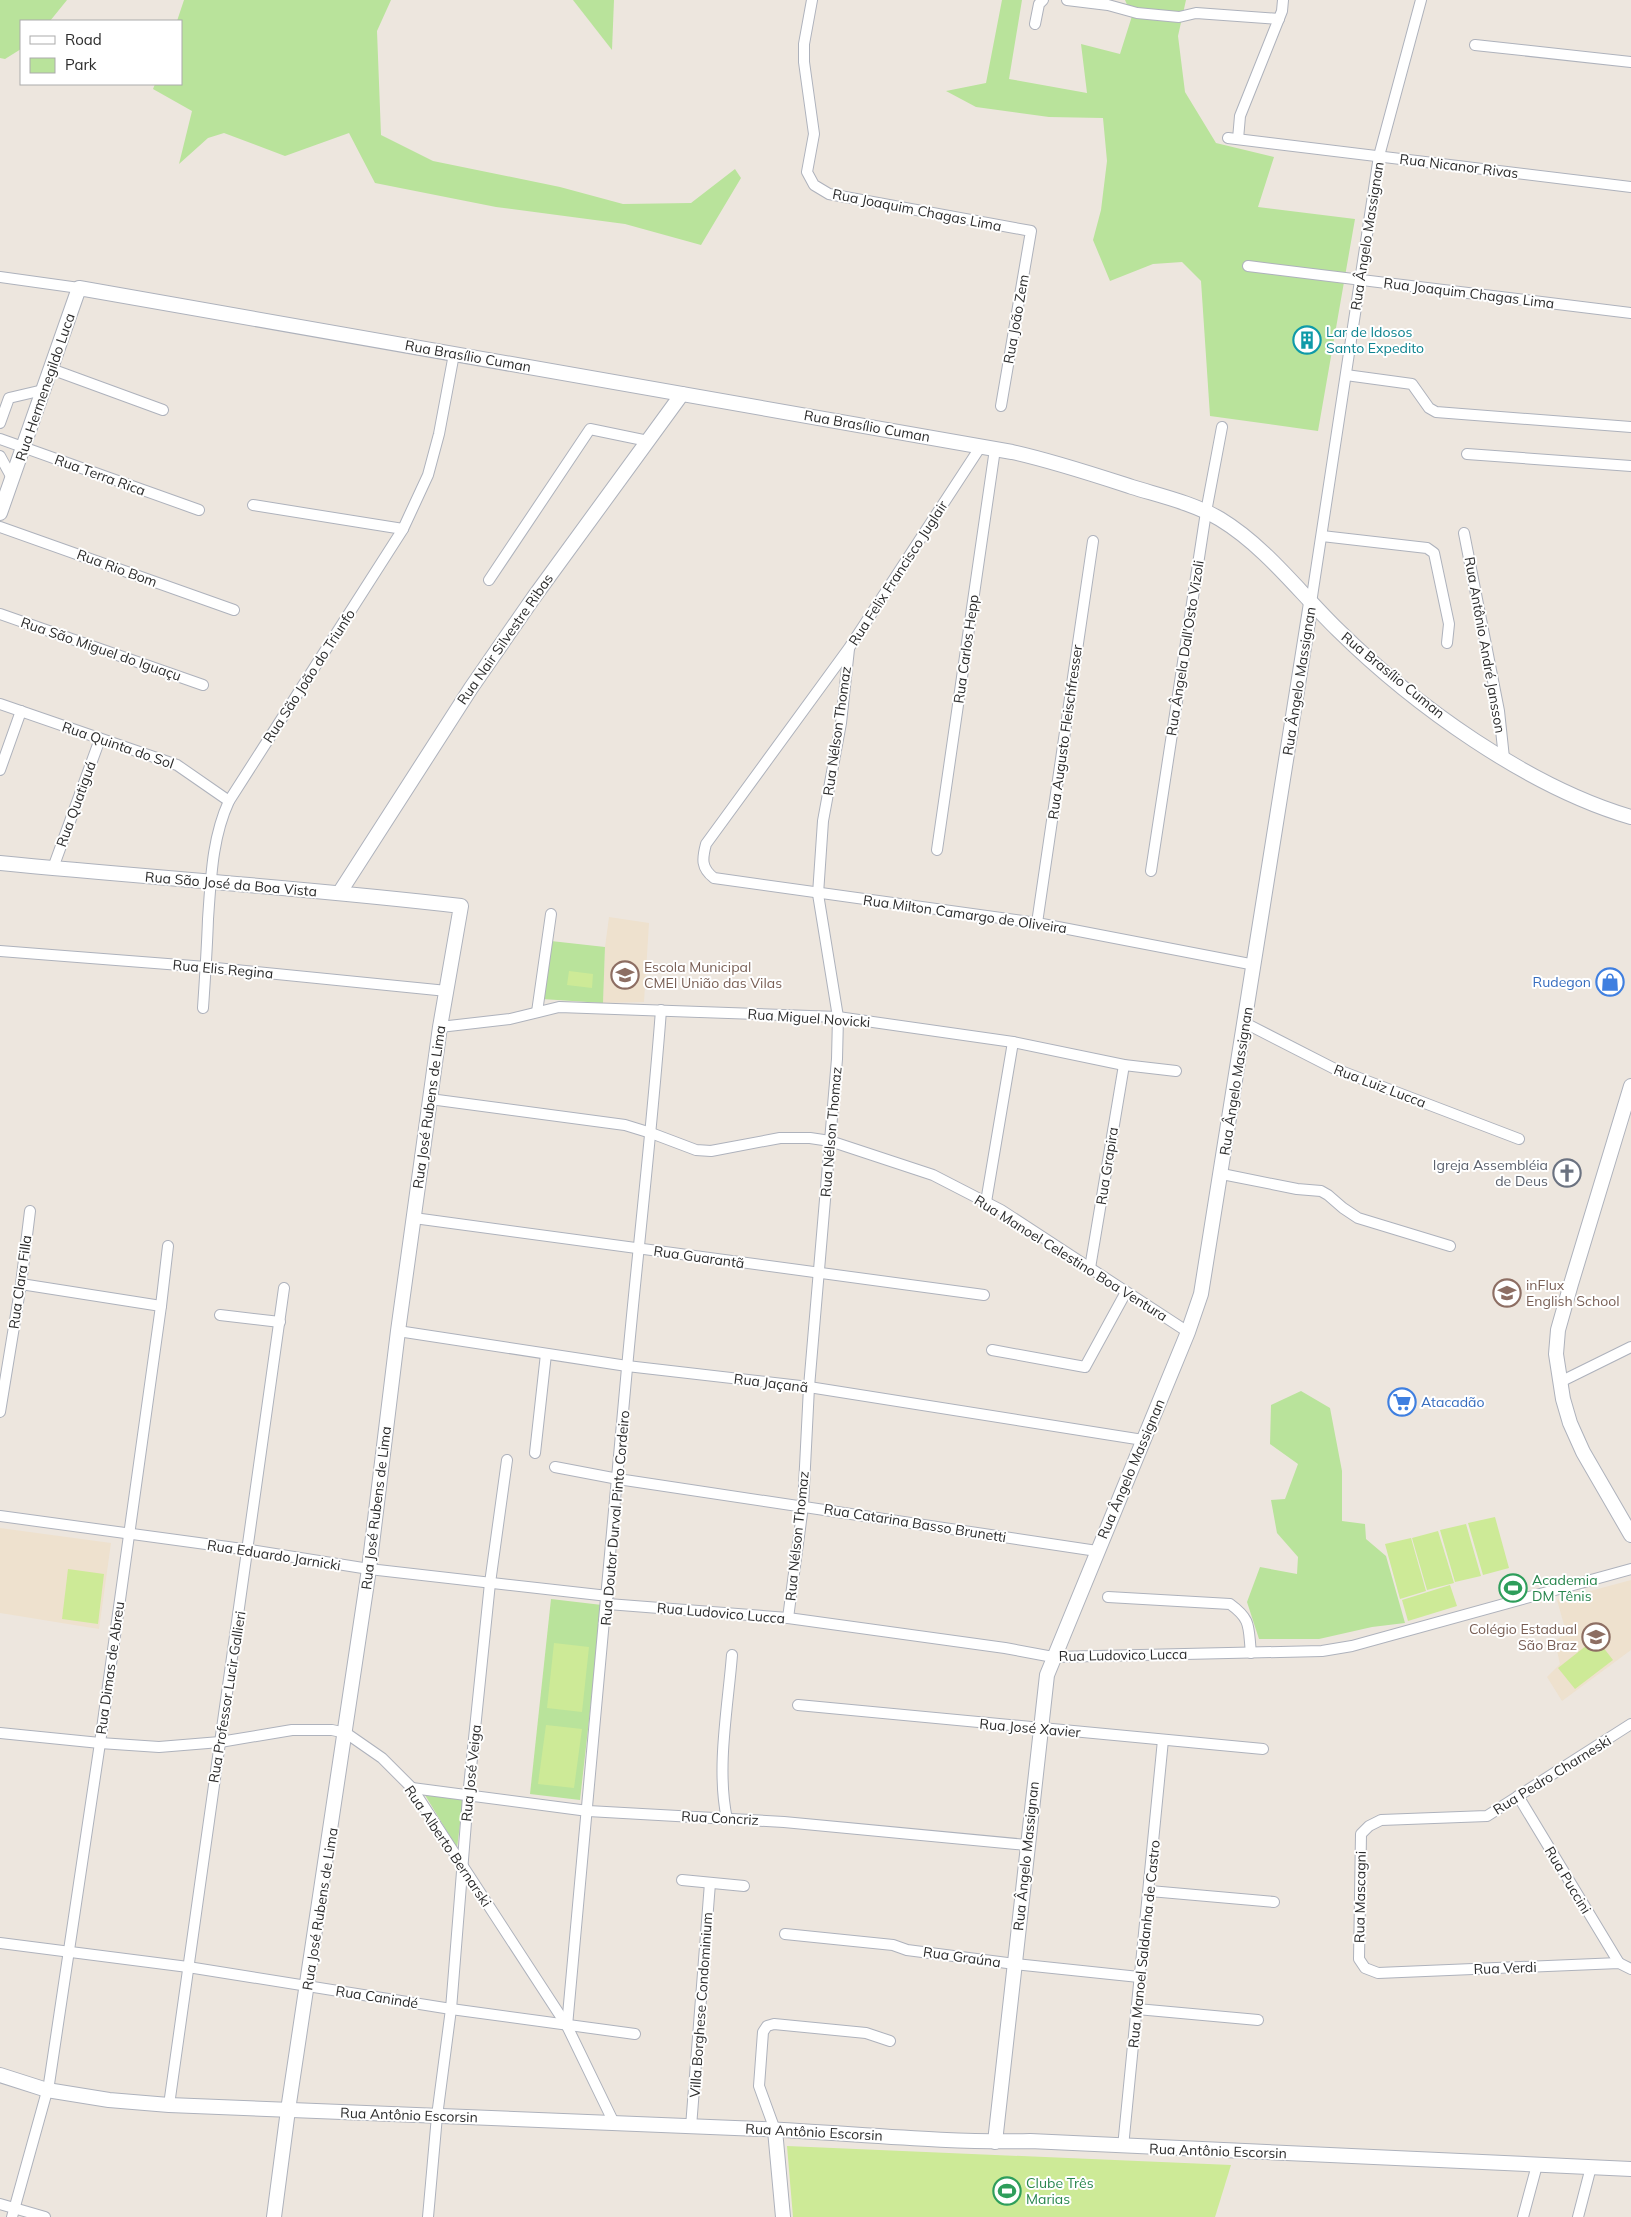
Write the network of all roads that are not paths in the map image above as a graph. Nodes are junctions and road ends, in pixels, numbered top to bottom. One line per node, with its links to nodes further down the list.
1 (812, 0): 12 (street, Rua Joaquim Chagas Lima)
2 (1043, 0): 7 (street)
3 (1067, 0): 6 (street)
4 (1283, 0): 6 (street)
5 (1422, 0): 10 (street, Rua Ângelo Massignan)
6 (1279, 19): 10 (street, Rua Nicanor Rivas)
7 (1036, 24)
8 (1475, 45): 9 (street)
9 (1631, 62)
10 (1379, 156): 11 (street, Rua Nicanor Rivas); 15 (street, Rua Ângelo Massignan)
11 (1631, 187)
12 (1031, 232): 23 (street, Rua João Zem)
13 (1248, 266): 15 (street, Rua Joaquim Chagas Lima)
14 (0, 277): 16 (street, Rua Brasílio Cuman)
15 (1361, 279): 17 (street, Rua Joaquim Chagas Lima); 20 (street, Rua Ângelo Massignan)
16 (79, 288): 18 (street, Rua Brasílio Cuman); 19 (street, Rua Hermenegildo Luca)
17 (1631, 313)
18 (454, 354): 22 (street, Rua Brasílio Cuman); 41 (street, Rua São João do Triunfo)
19 (51, 369): 21 (street, Rua Hermenegildo Luca); 24 (street)
20 (1346, 375): 27 (street); 43 (street, Rua Ângelo Massignan)
21 (43, 390): 25 (street); 30 (street, Rua Hermenegildo Luca)
22 (682, 394): 29 (street, Rua Nair Silvestre Ribas); 31 (street, Rua Brasílio Cuman)
23 (1001, 406)
24 (163, 410)
25 (0, 423)
26 (1222, 427): 38 (street, Rua Ângela Dall'Osto Vizoli)
27 (1631, 427)
28 (0, 439): 30 (street, Rua Terra Rica)
29 (648, 441): 45 (street); 65 (street, Rua Nair Silvestre Ribas)
30 (23, 447): 35 (street, Rua Hermenegildo Luca); 37 (street, Rua Terra Rica)
31 (988, 447): 38 (street, Rua Brasílio Cuman); 50 (street, Rua Felix Francisco Juglair); 60 (street, Rua Carlos Hepp)
32 (1467, 454): 34 (street)
33 (0, 456): 35 (street)
34 (1631, 466)
35 (12, 478): 39 (street, Rua Hermenegildo Luca)
36 (253, 505): 41 (street)
37 (199, 510)
38 (1206, 512): 46 (street, Rua Brasílio Cuman); 63 (street, Rua Ângela Dall'Osto Vizoli)
39 (0, 513)
40 (0, 527): 47 (street, Rua Rio Bom)
41 (403, 529): 57 (street, Rua São João do Triunfo)
42 (1464, 533): 55 (street, Rua Antônio André Jansson)
43 (1322, 536): 46 (street, Rua Ângelo Massignan); 49 (street)
44 (1093, 541): 69 (street, Rua Augusto Fleischfresser)
45 (489, 580)
46 (1311, 603): 55 (street, Rua Brasílio Cuman); 71 (street, Rua Ângelo Massignan)
47 (234, 610)
48 (0, 614): 51 (street, Rua São Miguel do Iguaçu)
49 (1447, 643)
50 (849, 648): 59 (street, Rua Felix Francisco Juglair); 66 (street, Rua Nélson Thomaz)
51 (203, 684)
52 (0, 704): 53 (street, Rua Quinta do Sol)
53 (21, 711): 54 (street, Rua Quinta do Sol); 56 (street)
54 (100, 739): 57 (street, Rua Quinta do Sol); 62 (street, Rua Quatiguá)
55 (1504, 758): 58 (street, Rua Brasílio Cuman)
56 (0, 770)
57 (229, 801): 64 (street, Rua São João do Triunfo)
58 (1631, 817)
59 (706, 844): 66 (street, Rua Milton Camargo de Oliveira)
60 (937, 850)
61 (0, 863): 62 (street, Rua São José da Boa Vista)
62 (53, 868): 64 (street, Rua São José da Boa Vista)
63 (1151, 871)
64 (210, 883): 65 (street, Rua São José da Boa Vista); 72 (street, Rua São João do Triunfo)
65 (340, 892): 67 (street, Rua São José da Boa Vista)
66 (818, 894): 69 (street, Rua Milton Camargo de Oliveira); 77 (street, Rua Nélson Thomaz)
67 (461, 906): 73 (street, Rua José Rubens de Lima)
68 (551, 914): 76 (street)
69 (1037, 923): 71 (street, Rua Milton Camargo de Oliveira)
70 (0, 951): 72 (street, Rua Elis Regina)
71 (1255, 965): 78 (street, Rua Ângelo Massignan)
72 (206, 967): 73 (street, Rua Elis Regina); 74 (street, Rua São João do Triunfo)
73 (446, 990): 79 (street, Rua José Rubens de Lima)
74 (203, 1008)
75 (661, 1010): 76 (street, Rua Miguel Novicki); 77 (street, Rua Miguel Novicki); 85 (street, Rua Doutor Durval Pinto Cordeiro)
76 (537, 1012): 79 (street, Rua Miguel Novicki)
77 (838, 1017): 80 (street, Rua Miguel Novicki); 87 (street, Rua Nélson Thomaz)
78 (1245, 1023): 86 (street, Rua Luiz Lucca); 88 (street, Rua Ângelo Massignan)
79 (440, 1027): 84 (street, Rua José Rubens de Lima)
80 (1013, 1042): 81 (street, Rua Miguel Novicki); 89 (street)
81 (1124, 1065): 82 (street, Rua Miguel Novicki); 95 (street, Rua Grapira)
82 (1176, 1071)
83 (1631, 1086): 110 (street)
84 (430, 1098): 85 (street, Rua Manoel Celestino Boa Ventura); 91 (street, Rua José Rubens de Lima)
85 (651, 1133): 87 (street, Rua Manoel Celestino Boa Ventura); 94 (street, Rua Doutor Durval Pinto Cordeiro)
86 (1518, 1139)
87 (830, 1141): 89 (street, Rua Manoel Celestino Boa Ventura); 96 (street, Rua Nélson Thomaz)
88 (1222, 1174): 93 (street); 105 (street, Rua Ângelo Massignan)
89 (986, 1202): 95 (street, Rua Manoel Celestino Boa Ventura)
90 (30, 1211): 97 (street, Rua Clara Filla)
91 (414, 1218): 94 (street, Rua Guarantã); 104 (street, Rua José Rubens de Lima)
92 (168, 1246): 101 (street, Rua Dimas de Abreu)
93 (1450, 1246)
94 (640, 1249): 96 (street, Rua Guarantã); 109 (street, Rua Doutor Durval Pinto Cordeiro)
95 (1090, 1268): 99 (street, Rua Manoel Celestino Boa Ventura)
96 (818, 1272): 100 (street, Rua Guarantã); 111 (street, Rua Nélson Thomaz)
97 (21, 1284): 101 (street); 112 (street, Rua Clara Filla)
98 (284, 1288): 103 (street, Rua Professor Lucir Gallieri)
99 (1126, 1292): 105 (street, Rua Manoel Celestino Boa Ventura); 107 (street)
100 (984, 1295)
101 (161, 1306): 120 (street, Rua Dimas de Abreu)
102 (220, 1314): 103 (street)
103 (280, 1322): 122 (street, Rua Professor Lucir Gallieri)
104 (398, 1331): 108 (street, Rua Jaçanã); 124 (street, Rua José Rubens de Lima)
105 (1188, 1332): 113 (street, Rua Ângelo Massignan)
106 (1631, 1347): 110 (street)
107 (992, 1350)
108 (546, 1354): 109 (street, Rua Jaçanã); 114 (street)
109 (627, 1366): 111 (street, Rua Jaçanã); 117 (street, Rua Doutor Durval Pinto Cordeiro)
110 (1560, 1382): 121 (street)
111 (809, 1387): 113 (street, Rua Jaçanã); 118 (street, Rua Nélson Thomaz)
112 (0, 1412)
113 (1143, 1440): 123 (street, Rua Ângelo Massignan)
114 (535, 1453)
115 (507, 1460): 126 (street, Rua José Veiga)
116 (555, 1467): 117 (street, Rua Catarina Basso Brunetti)
117 (618, 1479): 118 (street, Rua Catarina Basso Brunetti); 128 (street, Rua Doutor Durval Pinto Cordeiro)
118 (803, 1506): 123 (street, Rua Catarina Basso Brunetti); 129 (street, Rua Nélson Thomaz)
119 (0, 1516): 120 (street, Rua Eduardo Jarnicki)
120 (129, 1534): 122 (street, Rua Eduardo Jarnicki); 140 (street, Rua Dimas de Abreu)
121 (1631, 1535)
122 (250, 1550): 124 (street, Rua Eduardo Jarnicki); 139 (street, Rua Professor Lucir Gallieri)
123 (1097, 1551): 132 (street, Rua Ângelo Massignan)
124 (369, 1569): 126 (street, Rua Eduardo Jarnicki); 137 (street, Rua José Rubens de Lima)
125 (1631, 1570): 130 (street, Rua Ludovico Lucca)
126 (490, 1583): 128 (street, Rua Eduardo Jarnicki); 144 (street, Rua José Veiga)
127 (1108, 1597): 130 (street)
128 (608, 1600): 129 (street, Rua Ludovico Lucca); 145 (street, Rua Doutor Durval Pinto Cordeiro)
129 (788, 1618): 132 (street, Rua Ludovico Lucca)
130 (1251, 1652): 132 (street, Rua Ludovico Lucca)
131 (732, 1655): 146 (street)
132 (1053, 1657): 135 (street, Rua Ângelo Massignan)
133 (798, 1705): 135 (street, Rua José Xavier)
134 (1631, 1724): 143 (street, Rua Pedro Charneski)
135 (1040, 1729): 138 (street, Rua José Xavier); 148 (street, Rua Ângelo Massignan)
136 (0, 1733): 140 (street, Rua Alberto Bernarski)
137 (346, 1733): 139 (street, Rua Alberto Bernarski); 142 (street, Rua Alberto Bernarski); 164 (street, Rua José Rubens de Lima)
138 (1163, 1740): 141 (street, Rua José Xavier); 153 (street, Rua Manoel Saldanha de Castro)
139 (220, 1742): 140 (street, Rua Alberto Bernarski); 160 (street, Rua Professor Lucir Gallieri)
140 (100, 1743): 157 (street, Rua Dimas de Abreu)
141 (1263, 1749)
142 (412, 1788): 144 (street, Rua Concriz); 149 (street, Rua Alberto Bernarski)
143 (1518, 1796): 147 (street, Rua Pedro Charneski); 158 (street, Rua Puccini)
144 (468, 1797): 145 (street, Rua Concriz); 149 (street, Rua José Veiga)
145 (588, 1811): 146 (street, Rua Concriz); 168 (street, Rua Doutor Durval Pinto Cordeiro)
146 (726, 1818): 148 (street, Rua Concriz)
147 (1381, 1820): 162 (street, Rua Mascagni)
148 (1027, 1845): 159 (street, Rua Ângelo Massignan)
149 (462, 1867): 165 (street, Rua José Veiga); 168 (street, Rua Alberto Bernarski)
150 (682, 1880): 151 (street)
151 (710, 1883): 152 (street); 177 (street, Villa Borghese Condominium)
152 (744, 1886)
153 (1150, 1891): 154 (street); 163 (street, Rua Manoel Saldanha de Castro)
154 (1274, 1902)
155 (784, 1934): 159 (street, Rua Graúna)
156 (0, 1943): 157 (street, Rua Canindé)
157 (69, 1952): 160 (street, Rua Canindé); 172 (street, Rua Dimas de Abreu)
158 (1619, 1963): 161 (street, Rua Verdi); 162 (street, Rua Verdi)
159 (1015, 1964): 163 (street, Rua Graúna); 179 (street, Rua Ângelo Massignan)
160 (188, 1967): 164 (street, Rua Canindé); 173 (street, Rua Professor Lucir Gallieri)
161 (1631, 1969)
162 (1378, 1973)
163 (1139, 1977): 166 (street, Rua Manoel Saldanha de Castro)
164 (308, 1985): 165 (street, Rua Canindé); 174 (street, Rua José Rubens de Lima)
165 (451, 2008): 168 (street, Rua Canindé); 175 (street, Rua José Veiga)
166 (1137, 2009): 167 (street); 180 (street, Rua Manoel Saldanha de Castro)
167 (1258, 2020)
168 (568, 2026): 169 (street, Rua Canindé); 176 (street, Rua Alberto Bernarski)
169 (635, 2034)
170 (890, 2041): 178 (street)
171 (0, 2075): 172 (street, Rua Antônio Escorsin)
172 (48, 2090): 173 (street, Rua Antônio Escorsin); 185 (street, Rua Dimas de Abreu)
173 (169, 2105): 174 (street, Rua Antônio Escorsin)
174 (288, 2110): 175 (street, Rua Antônio Escorsin); 187 (street, Rua José Rubens de Lima)
175 (437, 2116): 176 (street, Rua Antônio Escorsin); 188 (street, Rua José Veiga)
176 (614, 2123): 177 (street, Rua Antônio Escorsin)
177 (691, 2127): 178 (street, Rua Antônio Escorsin)
178 (775, 2130): 179 (street, Rua Antônio Escorsin); 189 (street)
179 (995, 2142): 180 (street, Rua Antônio Escorsin)
180 (1123, 2147): 181 (street, Rua Antônio Escorsin)
181 (1537, 2165): 182 (street, Rua Antônio Escorsin); 190 (street)
182 (1591, 2167): 183 (street, Rua Antônio Escorsin); 191 (street)
183 (1631, 2169)
184 (0, 2204): 185 (street)
185 (14, 2212): 186 (street)
186 (45, 2217)
187 (274, 2217)
188 (428, 2217)
189 (783, 2217)
190 (1523, 2217)
191 (1578, 2217)

